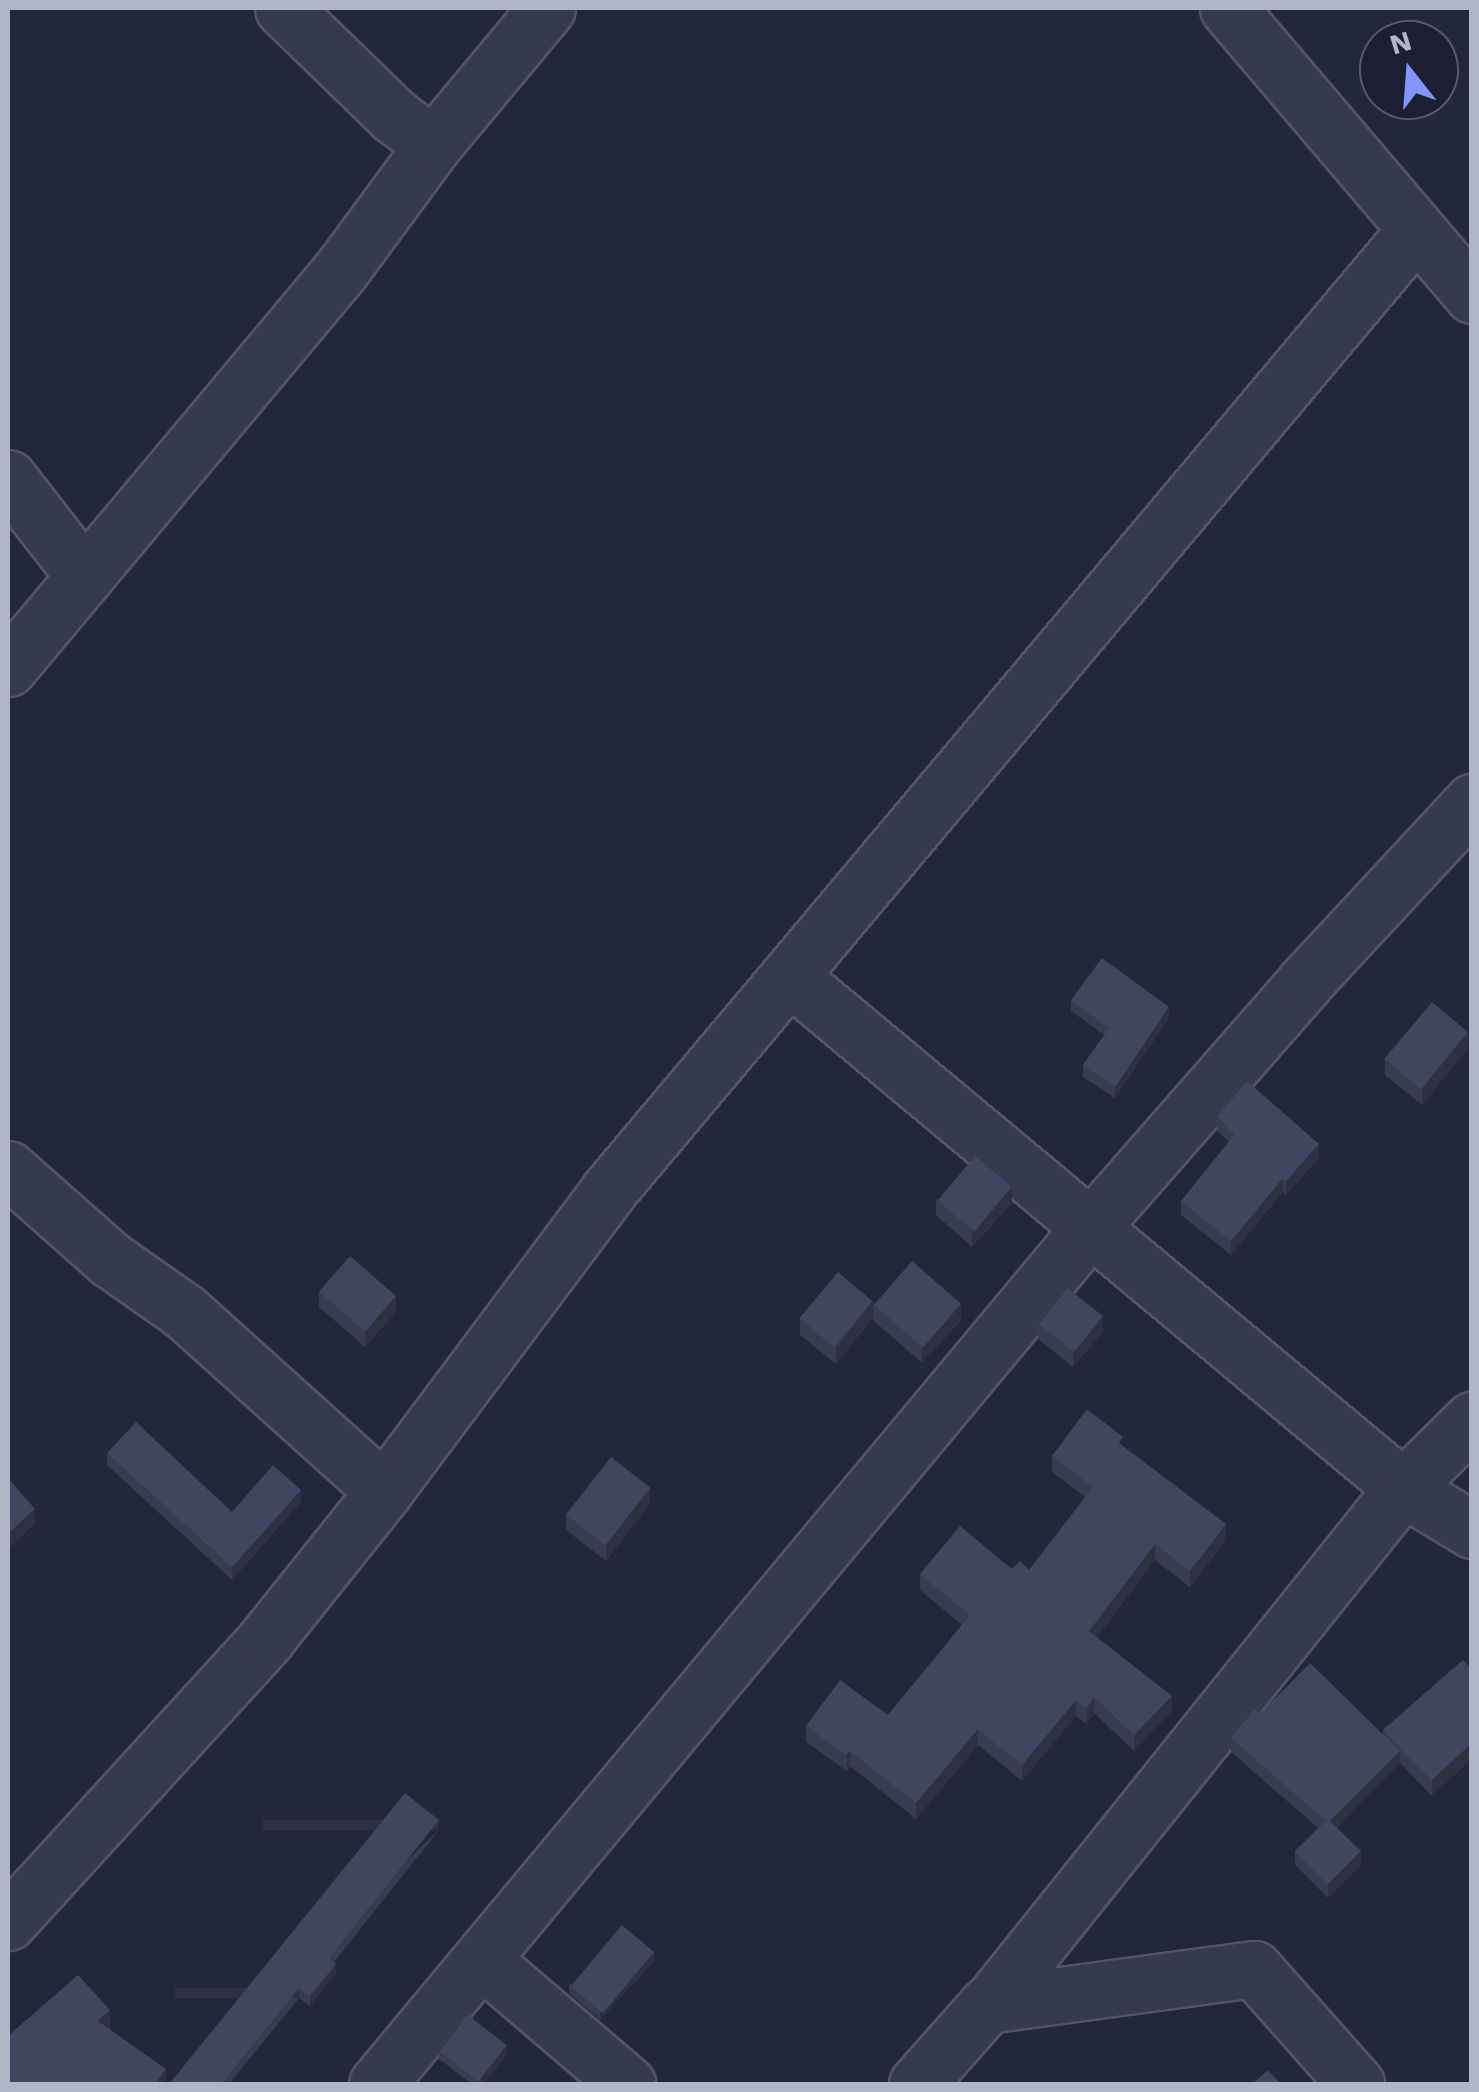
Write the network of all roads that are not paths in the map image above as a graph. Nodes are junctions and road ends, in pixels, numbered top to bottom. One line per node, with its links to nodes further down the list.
1 (283, 8): 4 (street)
2 (547, 8): 4 (street)
3 (1228, 8): 5 (street)
4 (433, 146): 8 (street)
5 (1416, 230): 6 (street); 11 (street)
6 (1472, 296)
7 (8, 478): 8 (street)
8 (85, 577): 9 (street)
9 (8, 668)
10 (1469, 809): 13 (street)
11 (789, 976): 13 (street); 16 (street)
12 (8, 1169): 16 (street)
13 (1090, 1228): 15 (street); 19 (street)
14 (1472, 1420): 15 (street)
15 (1402, 1488): 17 (street); 20 (street)
16 (384, 1490): 18 (street)
17 (1472, 1530)
18 (14, 1901)
19 (482, 1960): 21 (street); 22 (street)
20 (989, 2004): 23 (street); 24 (street)
21 (377, 2084)
22 (627, 2084)
23 (917, 2084)
24 (1356, 2084)

